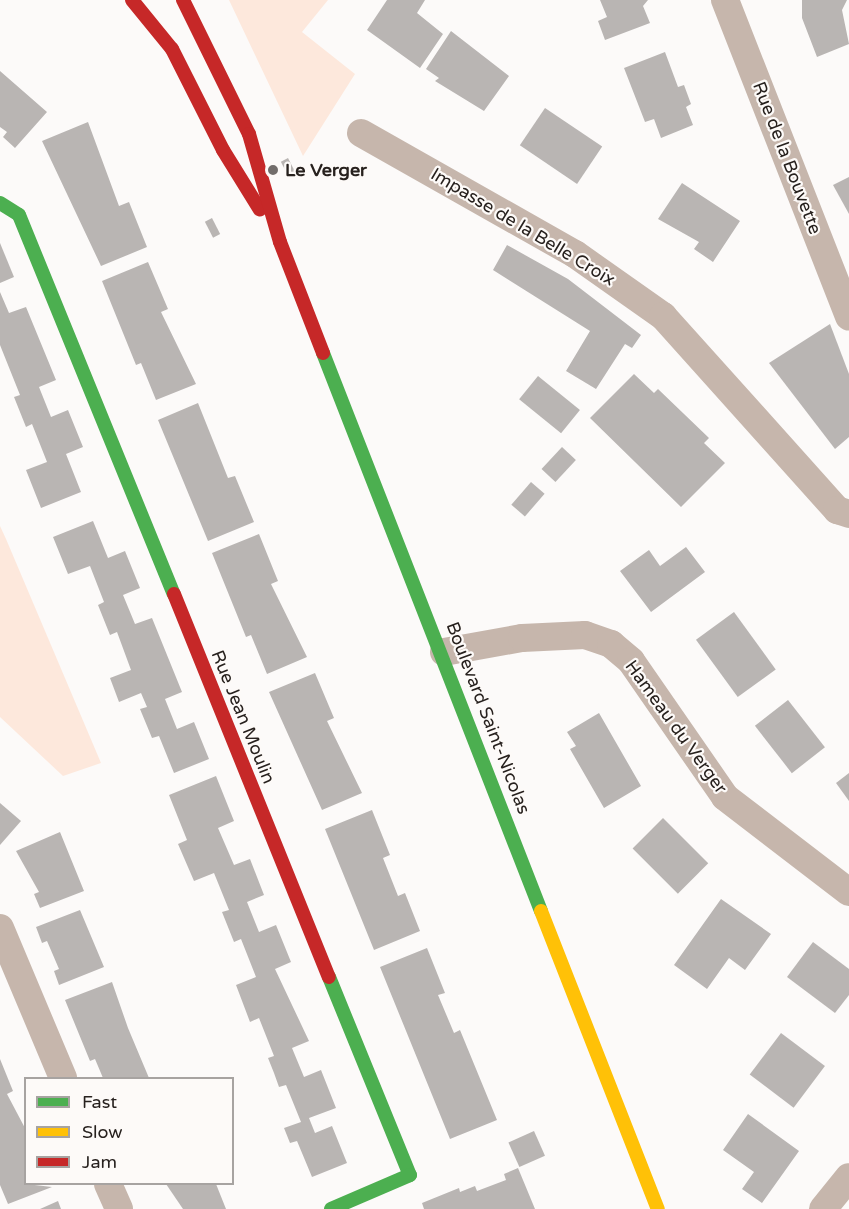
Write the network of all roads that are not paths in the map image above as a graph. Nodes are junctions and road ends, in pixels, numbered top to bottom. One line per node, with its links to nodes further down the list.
1 (132, 0): 6 (main road, Boulevard Saint-Nicolas)
2 (183, 0): 6 (main road, Boulevard Saint-Nicolas)
3 (725, 0): 7 (street, Rue de la Bouvette)
4 (361, 133): 8 (street, Impasse de la Belle Croix)
5 (0, 203): 16 (main road, Rue Jean Moulin)
6 (280, 242): 9 (main road, Boulevard Saint-Nicolas)
7 (849, 317)
8 (849, 514)
9 (444, 652): 10 (street, Hameau du Verger); 17 (main road, Boulevard Saint-Nicolas)
10 (849, 892)
11 (0, 928): 12 (street)
12 (63, 1077)
13 (849, 1177): 18 (street)
14 (108, 1185): 15 (street)
15 (118, 1209)
16 (331, 1209)
17 (658, 1209)
18 (823, 1209)

